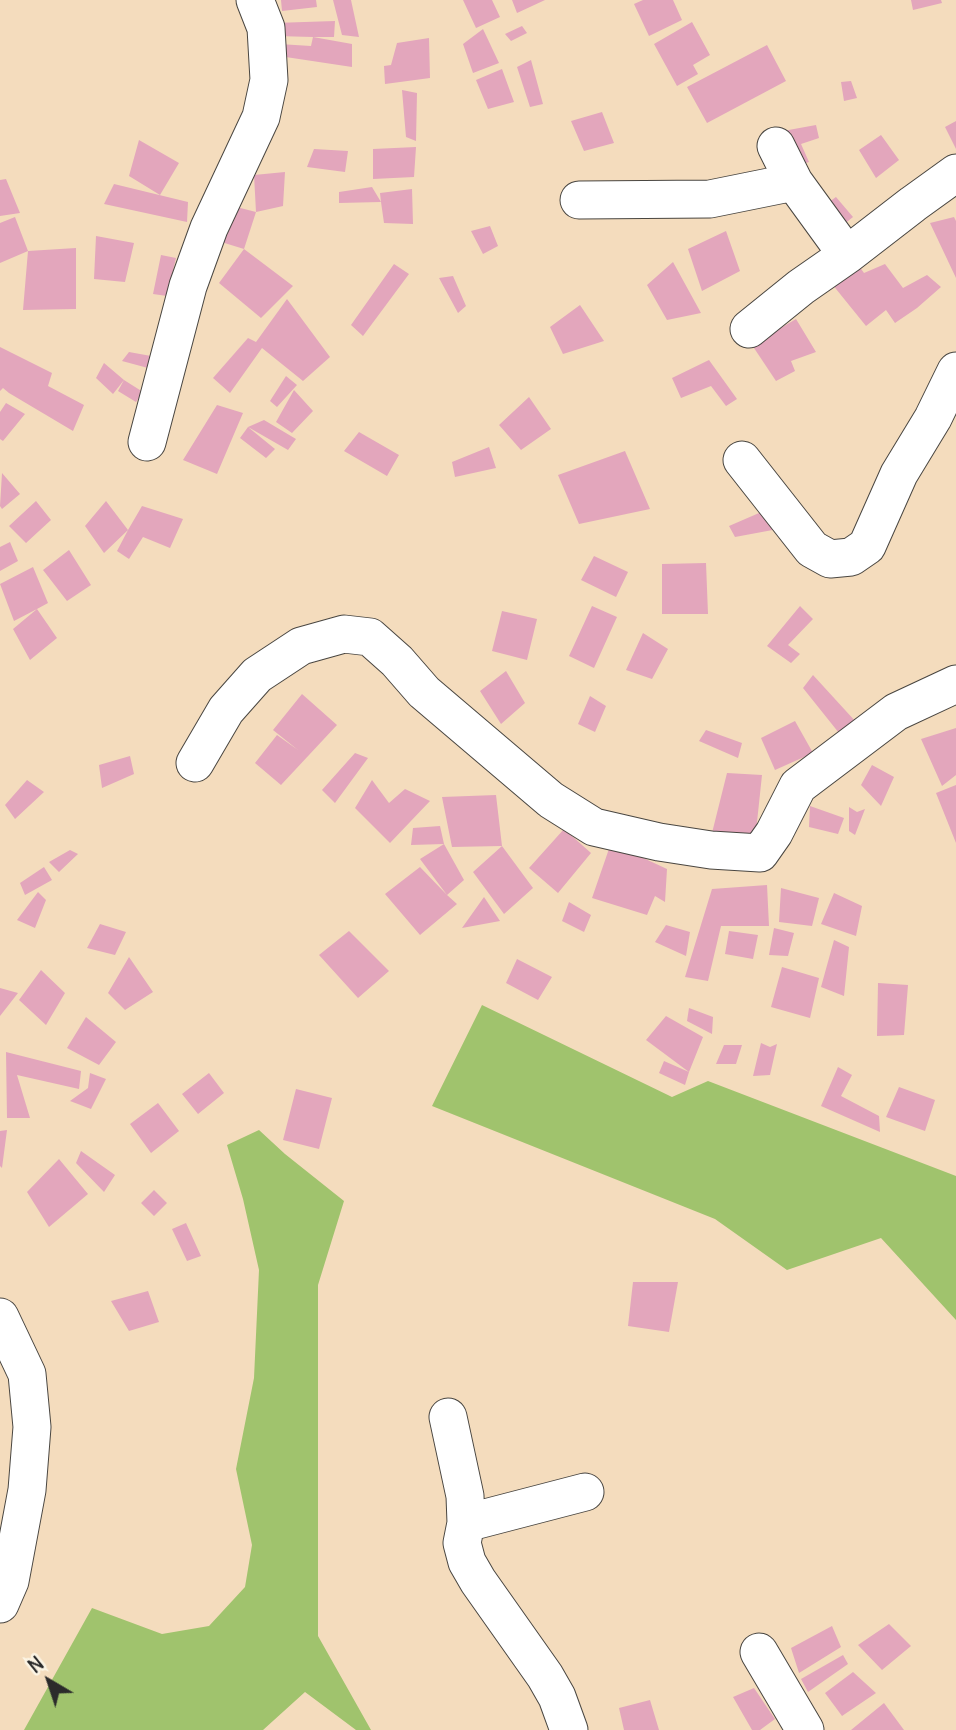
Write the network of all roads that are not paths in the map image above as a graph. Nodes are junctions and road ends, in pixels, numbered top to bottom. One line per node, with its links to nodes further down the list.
1 (255, 0): 9 (street)
2 (776, 146): 4 (street)
3 (956, 173): 6 (street)
4 (794, 182): 5 (street); 6 (street)
5 (579, 200)
6 (848, 255): 7 (street)
7 (749, 329)
8 (956, 371): 10 (street)
9 (147, 442)
10 (742, 460)
11 (956, 684): 12 (street)
12 (195, 763)
13 (0, 1317): 17 (street)
14 (448, 1417): 16 (street)
15 (585, 1492): 16 (street)
16 (466, 1523): 19 (street)
17 (0, 1604)
18 (759, 1652): 20 (street)
19 (569, 1730)
20 (805, 1730)

